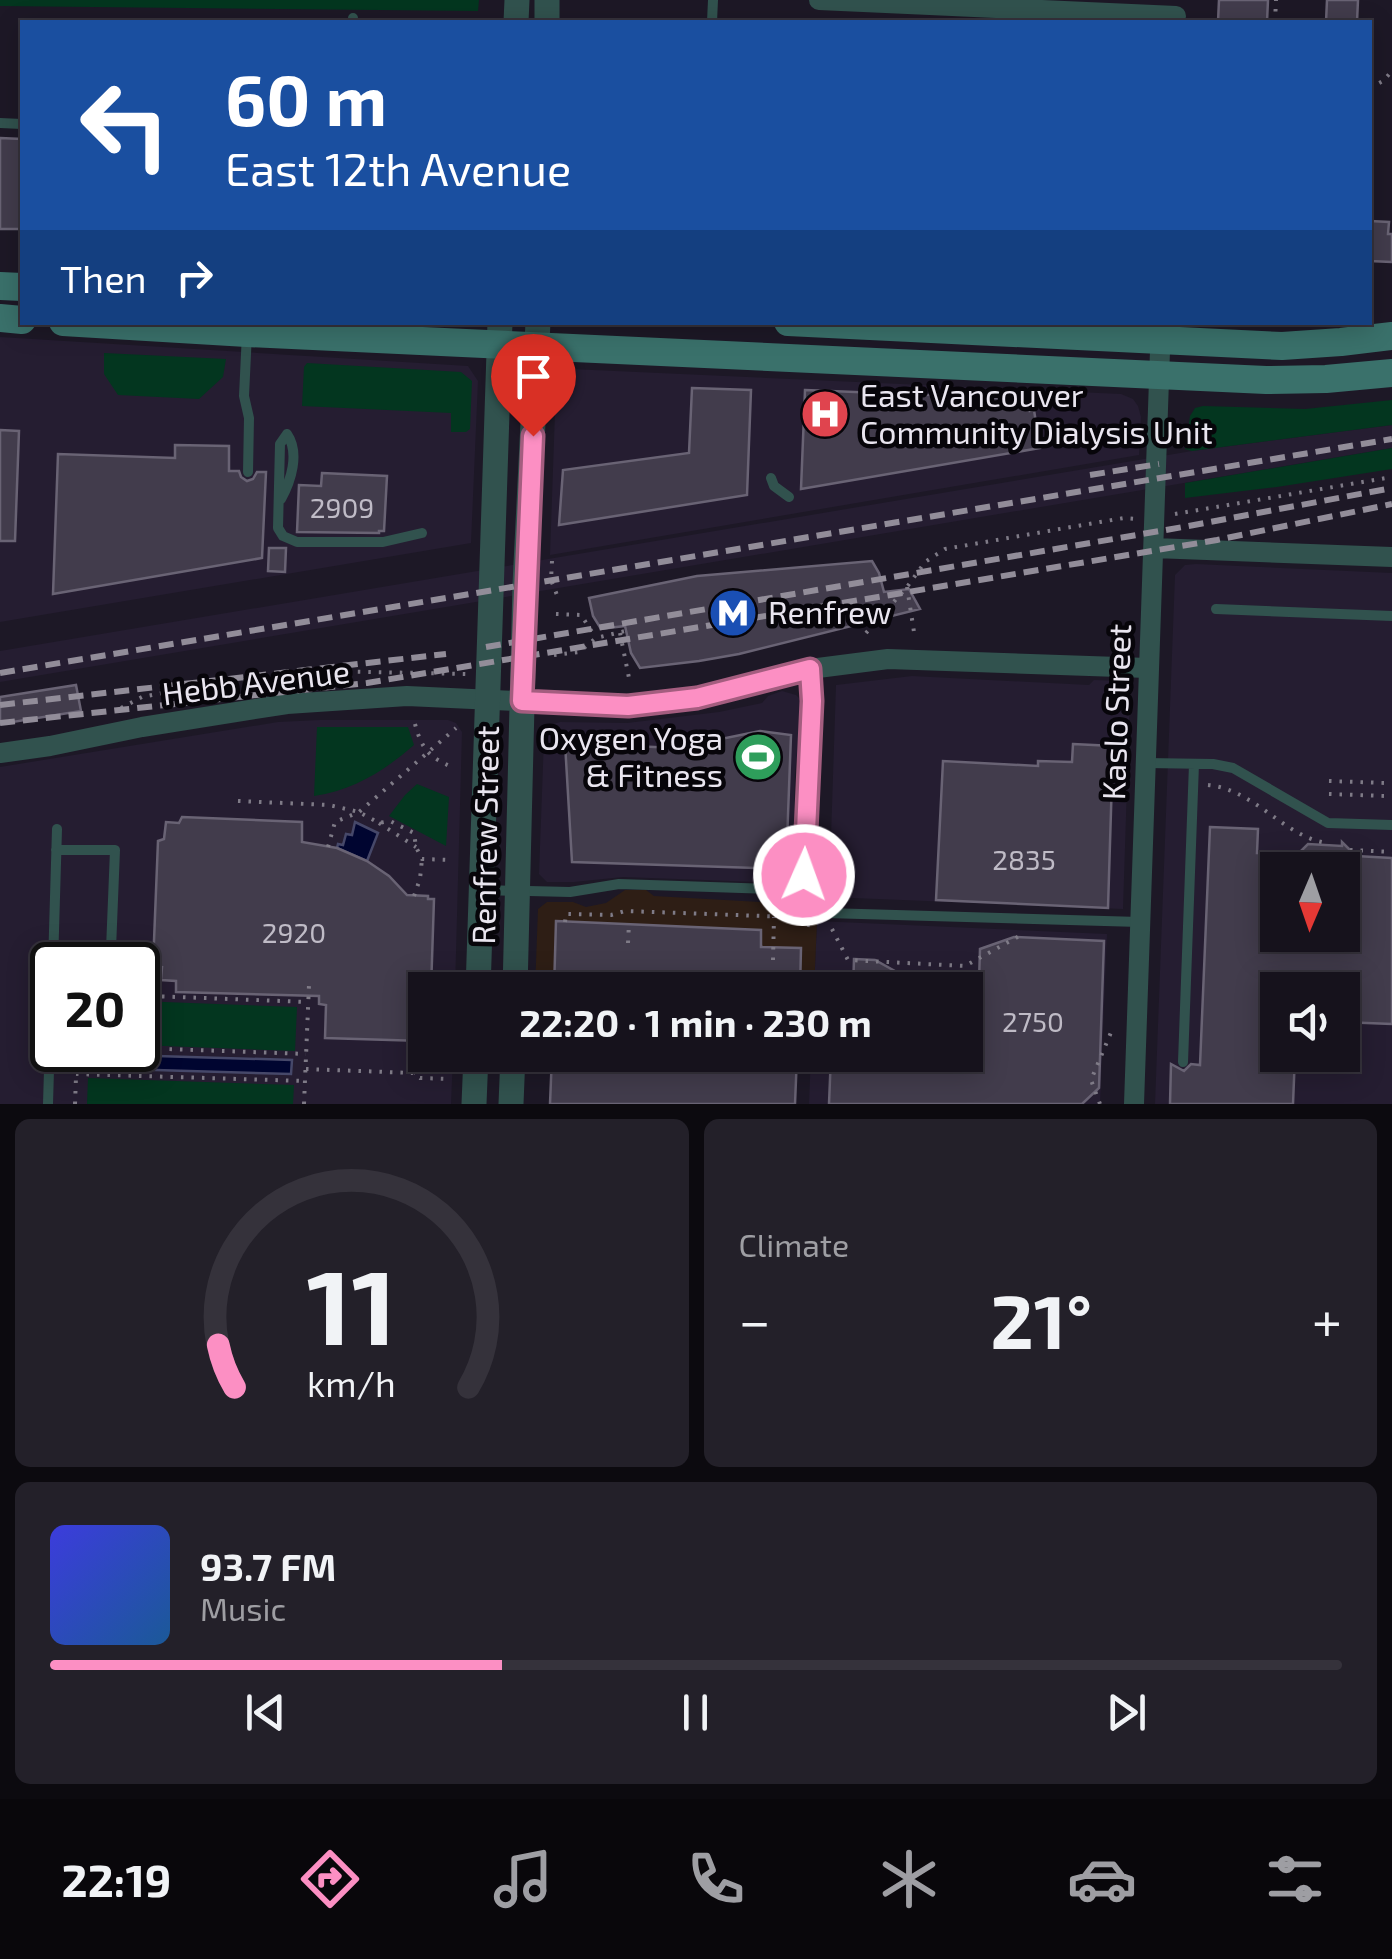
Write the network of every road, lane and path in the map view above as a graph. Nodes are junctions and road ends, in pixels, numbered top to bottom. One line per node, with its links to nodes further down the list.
1 (818, 0): 2 (street)
2 (1176, 13)
3 (1392, 71): 4 (path)
4 (1372, 87)
5 (113, 325): 8 (main road)
6 (912, 325): 7 (main road)
7 (1161, 331): 11 (main road); 13 (street, Kaslo Street)
8 (247, 333): 9 (main road); 15 (lane)
9 (499, 333): 10 (main road); 37 (street, Renfrew Street)
10 (537, 334): 13 (main road); 38 (street, Renfrew Street)
11 (1389, 337)
12 (1392, 373): 13 (main road)
13 (1159, 375): 22 (street, Kaslo Street)
14 (287, 434): 21 (lane)
15 (248, 472)
16 (1392, 477): 19 (path)
17 (771, 478): 18 (lane)
18 (789, 497)
19 (1168, 516)
20 (1142, 520): 25 (path)
21 (422, 533)
22 (1154, 548): 24 (street); 34 (street, Kaslo Street)
23 (552, 556): 26 (path)
24 (1392, 557)
25 (908, 586): 30 (path); 31 (path)
26 (556, 595)
27 (1216, 609): 29 (lane)
28 (556, 614): 32 (path)
29 (1392, 616)
30 (914, 632)
31 (866, 633)
32 (596, 638): 33 (path); 36 (path)
33 (554, 655)
34 (1148, 668): 35 (street, Hebb Avenue); 43 (street, Kaslo Street)
35 (810, 669): 38 (street, Hebb Avenue); 65 (lane)
36 (629, 678)
37 (487, 699): 38 (street, Hebb Avenue); 41 (street, Hebb Avenue); 64 (street, Renfrew Street)
38 (522, 701): 66 (street, Renfrew Street)
39 (415, 724): 42 (path)
40 (456, 728): 42 (path)
41 (0, 753)
42 (427, 753): 45 (path); 52 (path)
43 (1145, 763): 44 (lane); 71 (street, Kaslo Street)
44 (1194, 764): 54 (lane); 85 (lane)
45 (454, 768)
46 (1329, 781): 47 (path)
47 (1385, 782)
48 (1208, 785): 56 (path)
49 (1329, 794): 50 (path)
50 (1385, 796)
51 (238, 801): 52 (path)
52 (359, 812): 53 (path); 58 (path)
53 (379, 823): 57 (path); 57 (path)
54 (1392, 825)
55 (57, 828): 59 (lane)
56 (1327, 842)
57 (416, 847): 62 (path)
58 (328, 848)
59 (56, 850): 73 (lane); 74 (lane)
60 (1350, 850): 61 (path)
61 (1392, 852)
62 (422, 859): 63 (path); 67 (path)
63 (450, 860)
64 (481, 890): 66 (lane); 77 (street, Renfrew Street)
65 (804, 890): 66 (lane); 71 (lane)
66 (519, 892): 78 (street, Renfrew Street)
67 (414, 896)
68 (774, 916): 69 (path); 72 (path); 76 (path)
69 (565, 922)
70 (629, 922): 75 (path)
71 (1141, 922): 100 (street, Kaslo Street)
72 (1024, 934)
73 (53, 942)
74 (111, 942)
75 (628, 943)
76 (772, 960)
77 (479, 972)
78 (517, 972)
79 (309, 985): 81 (path)
80 (160, 996): 81 (path)
81 (308, 1002): 84 (path)
82 (1112, 1030): 99 (path)
83 (160, 1049): 84 (path)
84 (306, 1054): 86 (path)
85 (1184, 1062)
86 (306, 1069): 90 (path); 93 (path)
87 (49, 1072): 94 (lane)
88 (475, 1072): 97 (street)
89 (512, 1072): 98 (street)
90 (413, 1073): 92 (path)
91 (76, 1074): 93 (path); 95 (path)
92 (449, 1079)
93 (305, 1081): 96 (path)
94 (48, 1104)
95 (76, 1104)
96 (304, 1104)
97 (474, 1104)
98 (511, 1104)
99 (1100, 1104)
100 (1134, 1104)

